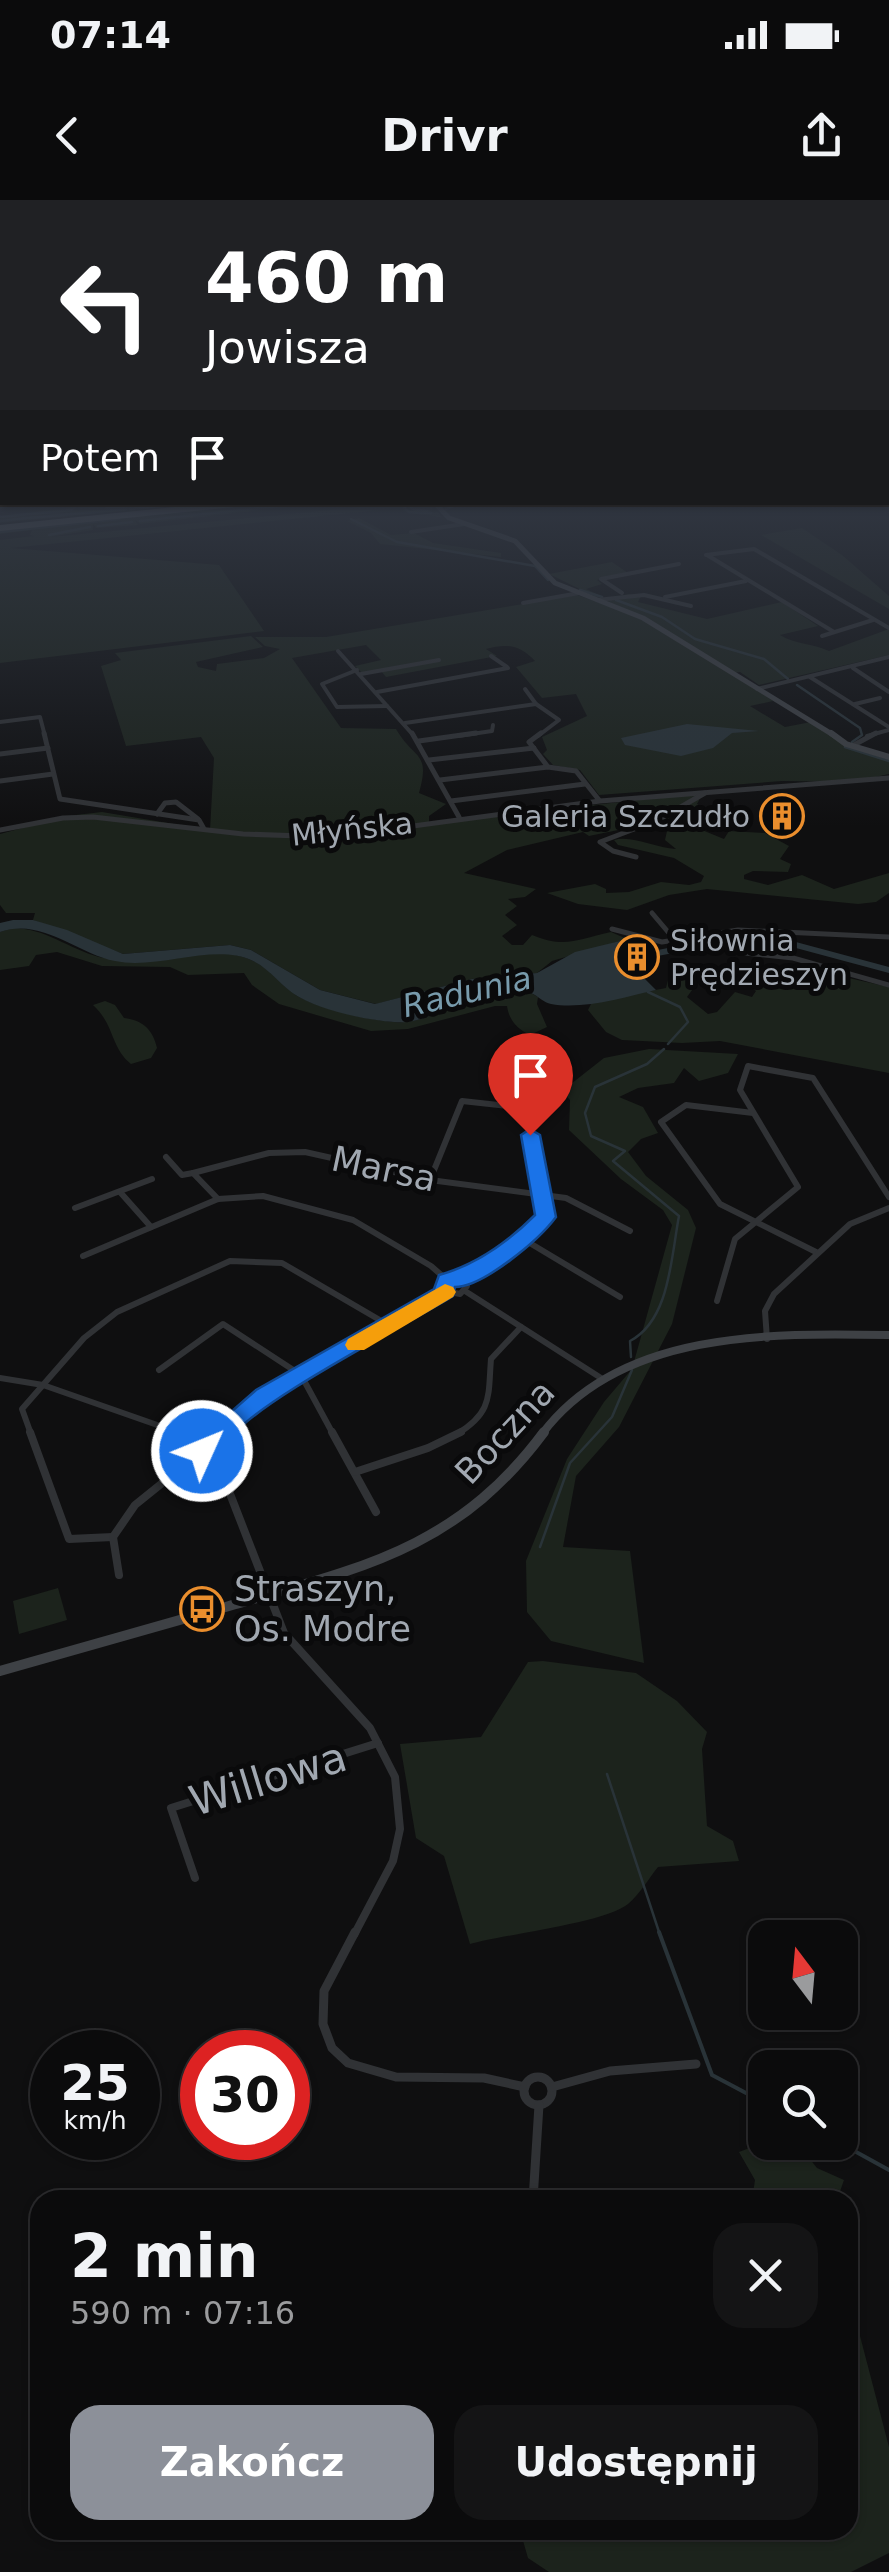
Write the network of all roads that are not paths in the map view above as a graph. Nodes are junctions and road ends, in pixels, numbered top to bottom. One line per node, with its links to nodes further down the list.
1 (609, 605): 17 (street)
2 (686, 605): 5 (street)
3 (789, 605): 8 (street)
4 (849, 605): 6 (street)
5 (690, 606)
6 (875, 620): 7 (street); 8 (street)
7 (889, 628)
8 (834, 632): 9 (street)
9 (822, 636)
10 (338, 651): 15 (street)
11 (491, 656): 19 (street)
12 (889, 657): 14 (street)
13 (439, 660): 15 (street)
14 (851, 667): 16 (street); 20 (street)
15 (359, 672): 19 (street); 24 (street)
16 (809, 676): 17 (street); 23 (street)
17 (758, 688): 30 (street)
18 (525, 689): 22 (street)
19 (375, 692): 24 (street)
20 (889, 692)
21 (880, 698): 23 (street)
22 (536, 704): 26 (street); 32 (street)
23 (854, 704): 28 (street)
24 (388, 706): 26 (street)
25 (0, 722): 31 (street)
26 (403, 723): 29 (street)
27 (492, 725): 29 (street)
28 (889, 729): 30 (street)
29 (419, 741): 35 (street)
30 (851, 746): 34 (street)
31 (48, 748): 33 (street); 37 (street)
32 (534, 748): 35 (street); 36 (street)
33 (0, 754)
34 (889, 758)
35 (430, 760): 39 (street)
36 (548, 767): 39 (street); 41 (street)
37 (54, 774): 40 (street); 45 (street)
38 (889, 778): 42 (street, Młyńska)
39 (440, 780): 43 (street)
40 (0, 781)
41 (585, 784): 43 (street); 44 (street)
42 (705, 791): 44 (street, Młyńska); 50 (street, Młyńska)
43 (451, 801): 46 (street)
44 (600, 801): 46 (street, Młyńska)
45 (156, 814): 47 (street); 47 (street)
46 (458, 817): 49 (street, Młyńska)
47 (199, 820): 49 (street)
48 (0, 830): 49 (street, Młyńska)
49 (204, 830)
50 (636, 858)
51 (652, 913): 54 (street)
52 (612, 929): 54 (street)
53 (889, 938): 54 (street)
54 (674, 940)
55 (734, 952): 56 (street)
56 (889, 985)
57 (754, 1113): 64 (street); 68 (street); 68 (street)
58 (166, 1157): 59 (street)
59 (193, 1173): 61 (street, Marsa); 65 (street)
60 (152, 1180): 62 (street)
61 (430, 1180): 63 (street, Marsa); 63 (street)
62 (120, 1192): 66 (street); 69 (street)
63 (542, 1194): 70 (street, Marsa); 71 (street)
64 (889, 1197)
65 (218, 1199): 69 (street); 74 (street)
66 (75, 1208)
67 (889, 1208): 72 (street)
68 (756, 1222): 72 (street); 79 (street)
69 (151, 1227): 73 (street)
70 (630, 1231)
71 (523, 1240): 75 (street); 78 (street)
72 (816, 1252): 83 (street)
73 (83, 1256)
74 (447, 1280): 75 (street); 76 (street)
75 (463, 1280): 77 (street)
76 (446, 1291): 77 (street); 80 (street)
77 (464, 1292): 81 (street)
78 (620, 1297)
79 (718, 1301)
80 (390, 1326): 85 (street); 88 (street)
81 (522, 1327): 87 (street); 93 (street)
82 (889, 1335): 83 (street, Boczna)
83 (768, 1340): 87 (street, Boczna)
84 (159, 1370): 85 (street)
85 (301, 1376): 89 (street); 93 (street)
86 (0, 1378): 88 (street)
87 (601, 1378): 97 (street, Boczna)
88 (43, 1385): 90 (street); 95 (street)
89 (216, 1438): 90 (street); 91 (street)
90 (199, 1440): 92 (street)
91 (214, 1450): 92 (street); 97 (street)
92 (202, 1451): 95 (street)
93 (355, 1472): 94 (street)
94 (376, 1512)
95 (113, 1537): 96 (street)
96 (118, 1575)
97 (268, 1595): 98 (street, Boczna); 99 (street)
98 (0, 1671)
99 (378, 1743): 100 (street, Willowa); 102 (street)
100 (195, 1878)
101 (696, 2064): 103 (street)
102 (525, 2087): 103 (street); 104 (street)
103 (552, 2087): 104 (street)
104 (539, 2105): 105 (street)
105 (534, 2190)

